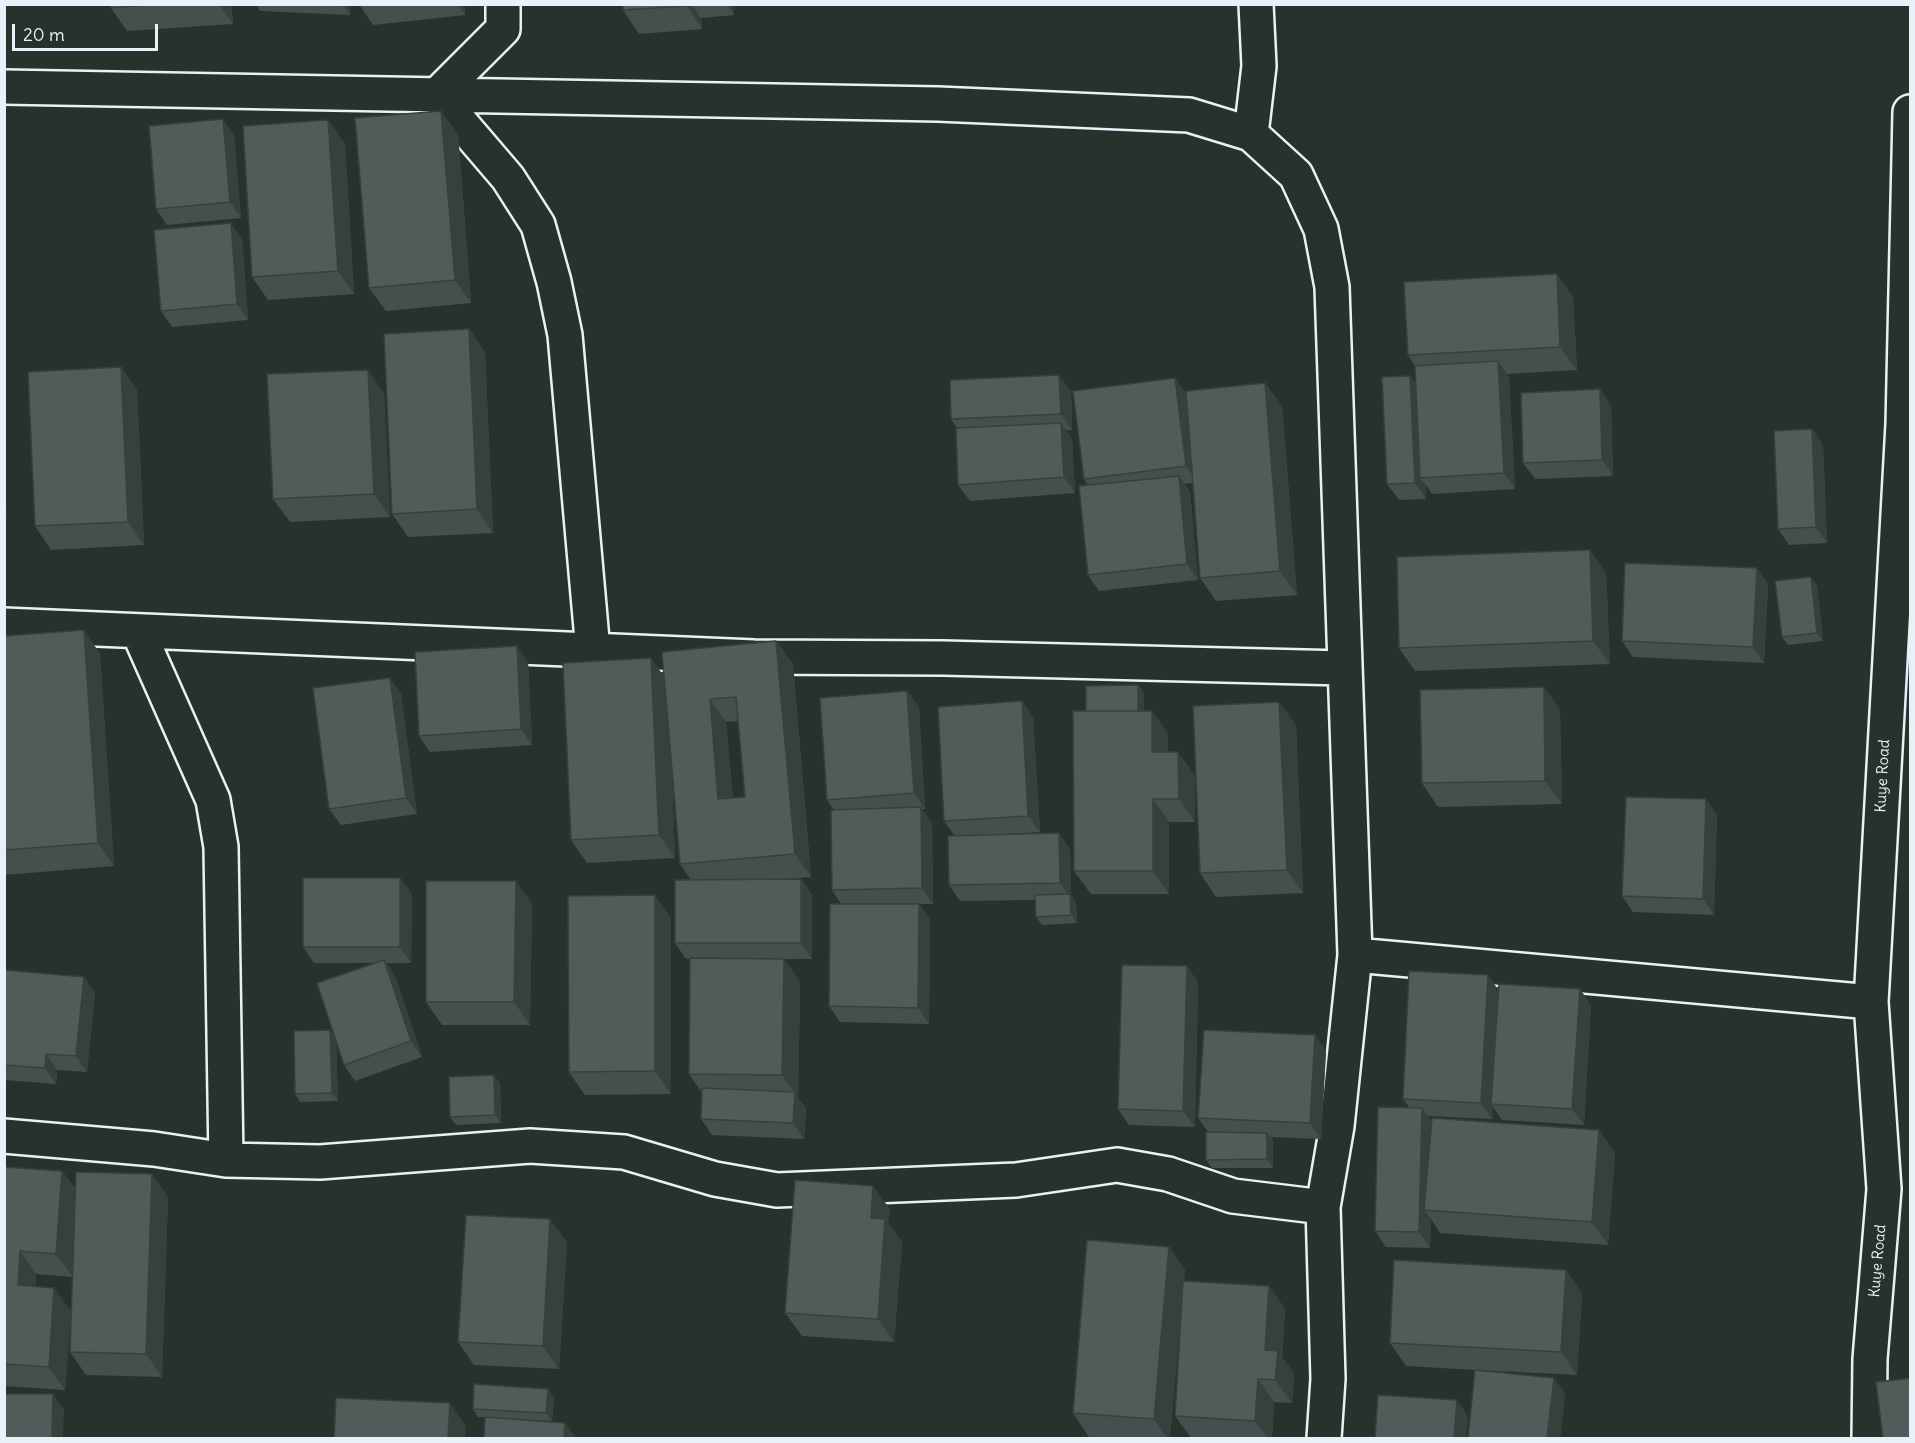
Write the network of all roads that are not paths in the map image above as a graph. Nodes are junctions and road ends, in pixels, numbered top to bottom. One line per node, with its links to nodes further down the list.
1 (503, 4): 4 (street)
2 (1256, 4): 6 (street)
3 (4, 87): 4 (street)
4 (437, 95): 6 (street); 9 (street)
5 (1911, 112): 12 (street, Kuye Road)
6 (1251, 134): 10 (street)
7 (4, 625): 8 (street)
8 (138, 631): 9 (street); 14 (street)
9 (593, 651): 10 (street)
10 (1344, 668): 11 (street)
11 (1355, 955): 12 (street); 16 (street)
12 (1871, 1002): 15 (street, Kuye Road)
13 (4, 1136): 14 (street)
14 (226, 1160): 16 (street)
15 (1897, 1196): 18 (street, Kuye Road)
16 (1323, 1207): 17 (street)
17 (1324, 1438)
18 (1869, 1438)

